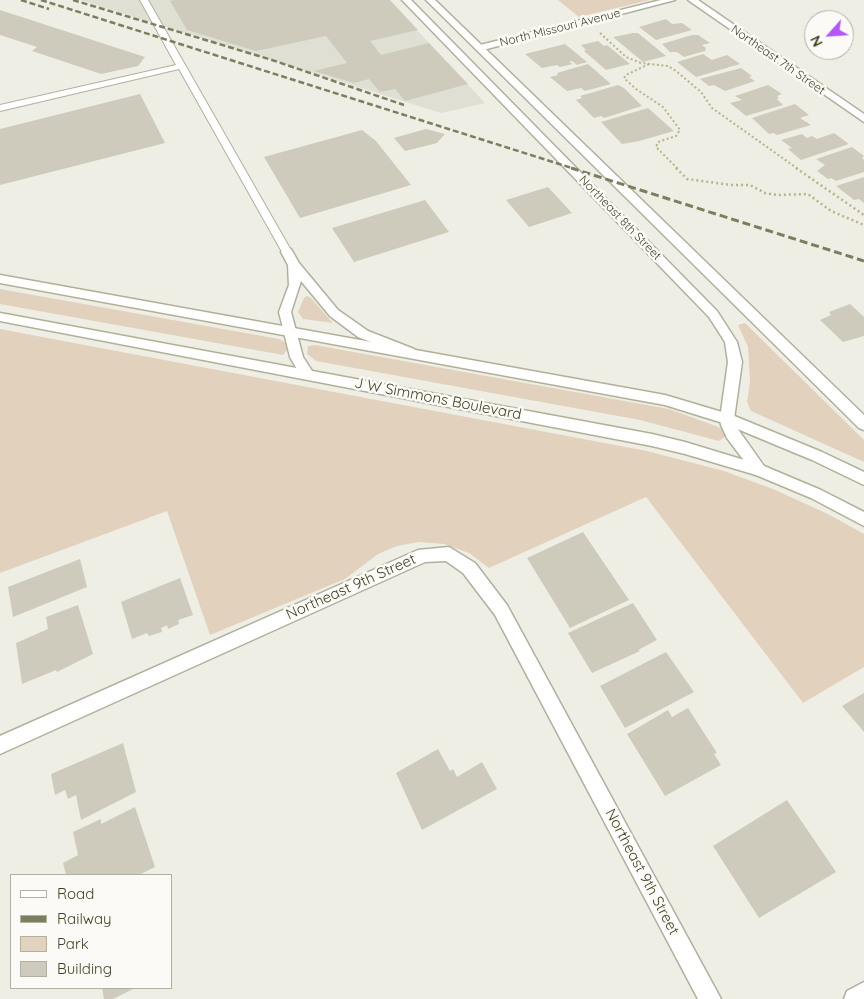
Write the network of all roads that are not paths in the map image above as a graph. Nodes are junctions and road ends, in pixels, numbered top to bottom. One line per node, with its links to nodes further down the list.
1 (144, 0): 7 (lane)
2 (406, 0): 17 (street, Northeast 8th Street)
3 (430, 0): 6 (street, Northeast 8th Street)
4 (671, 0): 6 (street, North Missouri Avenue)
5 (692, 0): 9 (street, Northeast 7th Street)
6 (479, 48): 18 (street, Northeast 8th Street)
7 (181, 66): 8 (lane); 10 (lane)
8 (0, 108)
9 (864, 119)
10 (287, 252): 11 (street)
11 (294, 265): 14 (street); 15 (street)
12 (0, 280): 14 (street)
13 (0, 317): 16 (street, J W Simmons Boulevard)
14 (292, 332): 15 (street); 16 (street)
15 (415, 355): 17 (street)
16 (307, 374): 19 (street, J W Simmons Boulevard)
17 (727, 419): 19 (street); 20 (street)
18 (864, 424)
19 (759, 470): 21 (street, J W Simmons Boulevard)
20 (864, 479)
21 (864, 519)
22 (0, 744): 24 (street, Northeast 9th Street)
23 (864, 993): 25 (street)
24 (710, 999)
25 (855, 999)

